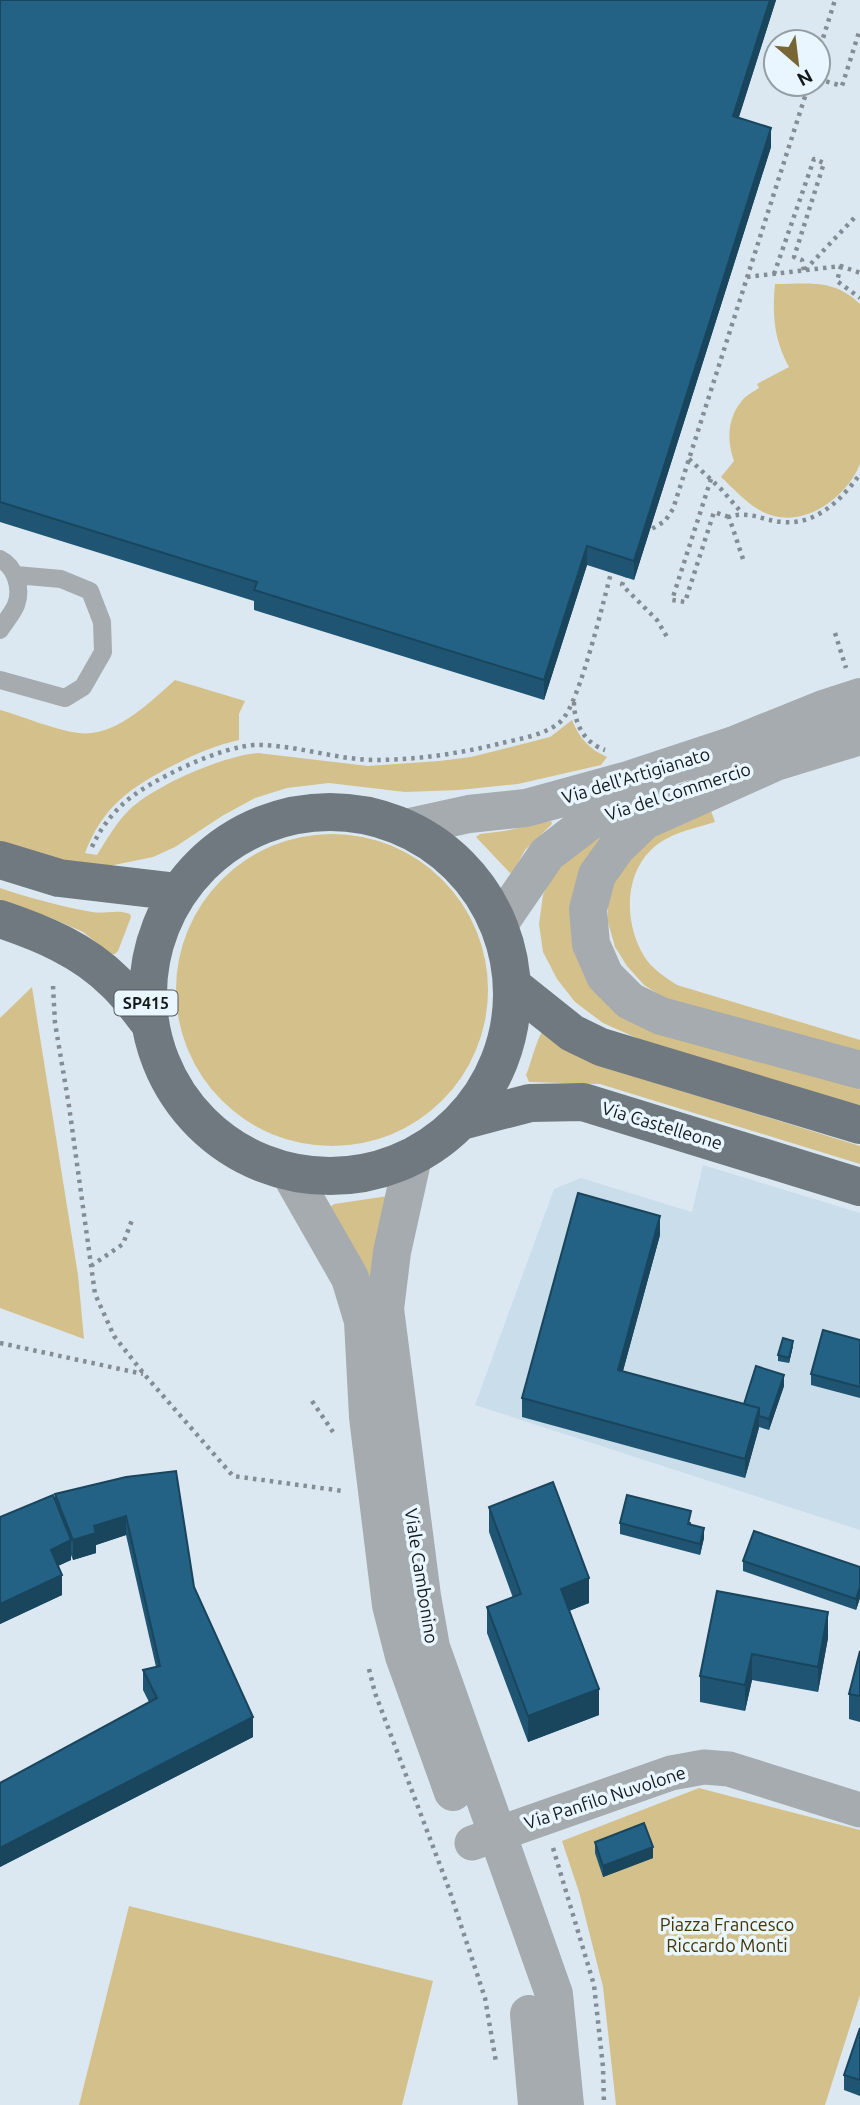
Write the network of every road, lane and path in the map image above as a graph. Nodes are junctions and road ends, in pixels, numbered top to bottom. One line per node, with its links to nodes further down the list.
1 (835, 0): 2 (path)
2 (826, 28)
3 (860, 29): 4 (path)
4 (832, 83)
5 (804, 98): 11 (path)
6 (857, 215): 8 (path)
7 (841, 267): 8 (path); 9 (path); 12 (path)
8 (804, 271): 10 (path); 10 (path)
9 (860, 272)
10 (774, 274): 11 (path)
11 (747, 277): 13 (path)
12 (860, 298)
13 (689, 459): 15 (path); 18 (path)
14 (860, 474): 16 (path)
15 (711, 479): 16 (path); 17 (path)
16 (742, 513): 17 (path)
17 (729, 517): 20 (path)
18 (642, 534)
19 (0, 559): 21 (lane)
20 (743, 559)
21 (16, 575): 22 (lane); 24 (lane)
22 (0, 630)
23 (667, 637): 29 (path)
24 (0, 680)
25 (860, 697): 28 (street, Via dell'Artigianato)
26 (860, 736): 27 (street, Via del Commercio)
27 (780, 760): 33 (street, Via del Commercio); 37 (street)
28 (405, 828): 31 (main road, SP415); 33 (main road, SP415)
29 (90, 851)
30 (0, 860): 31 (main road)
31 (178, 892): 36 (main road, SP415)
32 (0, 919): 36 (main road, SP415)
33 (499, 924): 34 (main road, SP415)
34 (512, 985): 38 (main road, SP415); 39 (main road)
35 (53, 986): 44 (path)
36 (150, 1024): 41 (main road, SP415)
37 (860, 1070)
38 (461, 1121): 40 (main road, SP415); 42 (main road, Via Castelleone / SP415)
39 (860, 1125)
40 (413, 1157): 41 (main road, SP415); 50 (street, Viale Cambonino)
41 (290, 1173): 50 (street, Viale Cambonino)
42 (860, 1187)
43 (132, 1220): 44 (path)
44 (91, 1266): 46 (path)
45 (0, 1343): 46 (path)
46 (144, 1374): 47 (path)
47 (345, 1500)
48 (368, 1667): 51 (path)
49 (860, 1810): 50 (street, Via Panfilo Nuvolone)
50 (484, 1839): 52 (street, Viale Cambonino); 53 (street, Viale Cambonino)
51 (497, 2072)
52 (537, 2105)
53 (565, 2105)

